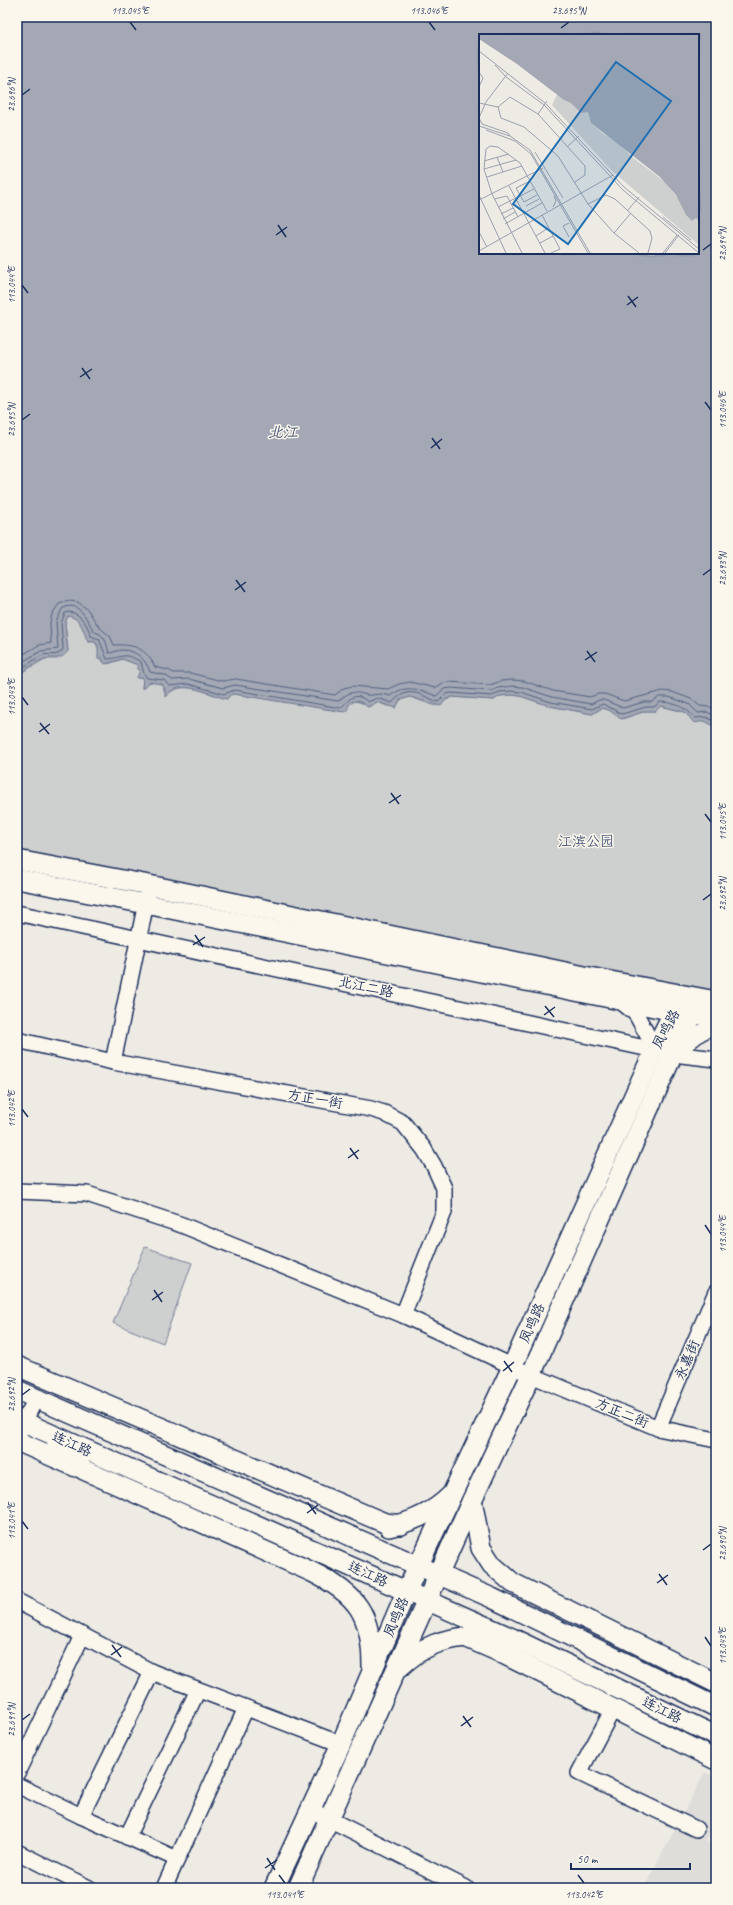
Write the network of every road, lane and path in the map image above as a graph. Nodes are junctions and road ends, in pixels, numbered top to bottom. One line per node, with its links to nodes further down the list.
1 (17, 860): 3 (main road)
2 (17, 879): 4 (main road)
3 (150, 885): 4 (street); 9 (main road)
4 (146, 904): 6 (street); 7 (main road)
5 (17, 913): 6 (street, 北江二路)
6 (139, 938): 14 (street, 北江二路); 17 (street)
7 (617, 998): 9 (main road); 14 (street)
8 (716, 1000): 9 (main road)
9 (679, 1003): 10 (main road, 凤鸣路); 14 (main road, 凤鸣路)
10 (693, 1014): 11 (main road); 15 (main road, 凤鸣路)
11 (716, 1017)
12 (716, 1025): 15 (street)
13 (17, 1040): 17 (street, 方正一街)
14 (655, 1049): 15 (street, 北江二路); 22 (main road, 凤鸣路)
15 (673, 1054): 16 (street, 北江二路); 23 (main road, 凤鸣路)
16 (716, 1060)
17 (113, 1062): 20 (street, 方正一街)
18 (17, 1191): 20 (street)
19 (716, 1292): 27 (street, 永嘉街)
20 (403, 1315): 22 (street)
21 (17, 1366): 34 (main road)
22 (512, 1367): 23 (street, 方正二街); 32 (main road, 凤鸣路)
23 (530, 1375): 27 (street, 方正二街); 33 (main road, 凤鸣路)
24 (17, 1390): 25 (main road, 连江路)
25 (36, 1398): 26 (street); 35 (main road, 连江路)
26 (20, 1426): 28 (main road, 连江路)
27 (658, 1428): 29 (street, 方正二街)
28 (50, 1434): 31 (main road); 38 (main road, 连江路)
29 (716, 1440)
30 (17, 1441): 31 (main road, 连江路)
31 (84, 1470): 44 (main road, 连江路)
32 (453, 1492): 34 (main road); 36 (main road, 凤鸣路)
33 (472, 1500): 37 (main road, 凤鸣路); 47 (main road)
34 (401, 1524): 35 (main road)
35 (342, 1532): 36 (main road, 连江路)
36 (419, 1566): 37 (main road, 连江路); 38 (main road, 凤鸣路)
37 (439, 1575): 39 (main road, 凤鸣路); 49 (main road, 连江路)
38 (406, 1592): 39 (main road, 连江路); 44 (main road, 凤鸣路)
39 (427, 1600): 43 (main road, 连江路); 46 (main road, 凤鸣路)
40 (17, 1601): 41 (street)
41 (82, 1636): 45 (street); 55 (street)
42 (465, 1637): 43 (main road); 46 (main road); 51 (main road, 连江路)
43 (512, 1638): 52 (main road, 连江路)
44 (372, 1671): 53 (main road, 凤鸣路)
45 (152, 1672): 48 (street); 58 (street)
46 (394, 1674): 59 (main road, 凤鸣路)
47 (716, 1683)
48 (198, 1690): 50 (street); 61 (street)
49 (716, 1707)
50 (246, 1708): 53 (street); 63 (street)
51 (613, 1709): 54 (main road, 连江路); 60 (street)
52 (716, 1736)
53 (341, 1744): 57 (main road, 凤鸣路)
54 (716, 1760)
55 (17, 1773)
56 (17, 1785): 58 (street)
57 (311, 1810): 59 (street); 66 (main road, 凤鸣路)
58 (81, 1816): 61 (street)
59 (330, 1819): 67 (main road, 凤鸣路); 68 (street)
60 (696, 1829)
61 (127, 1837): 63 (street)
62 (17, 1852): 64 (street)
63 (177, 1859): 65 (street)
64 (89, 1888)
65 (164, 1888)
66 (274, 1888)
67 (298, 1888)
68 (465, 1888)

